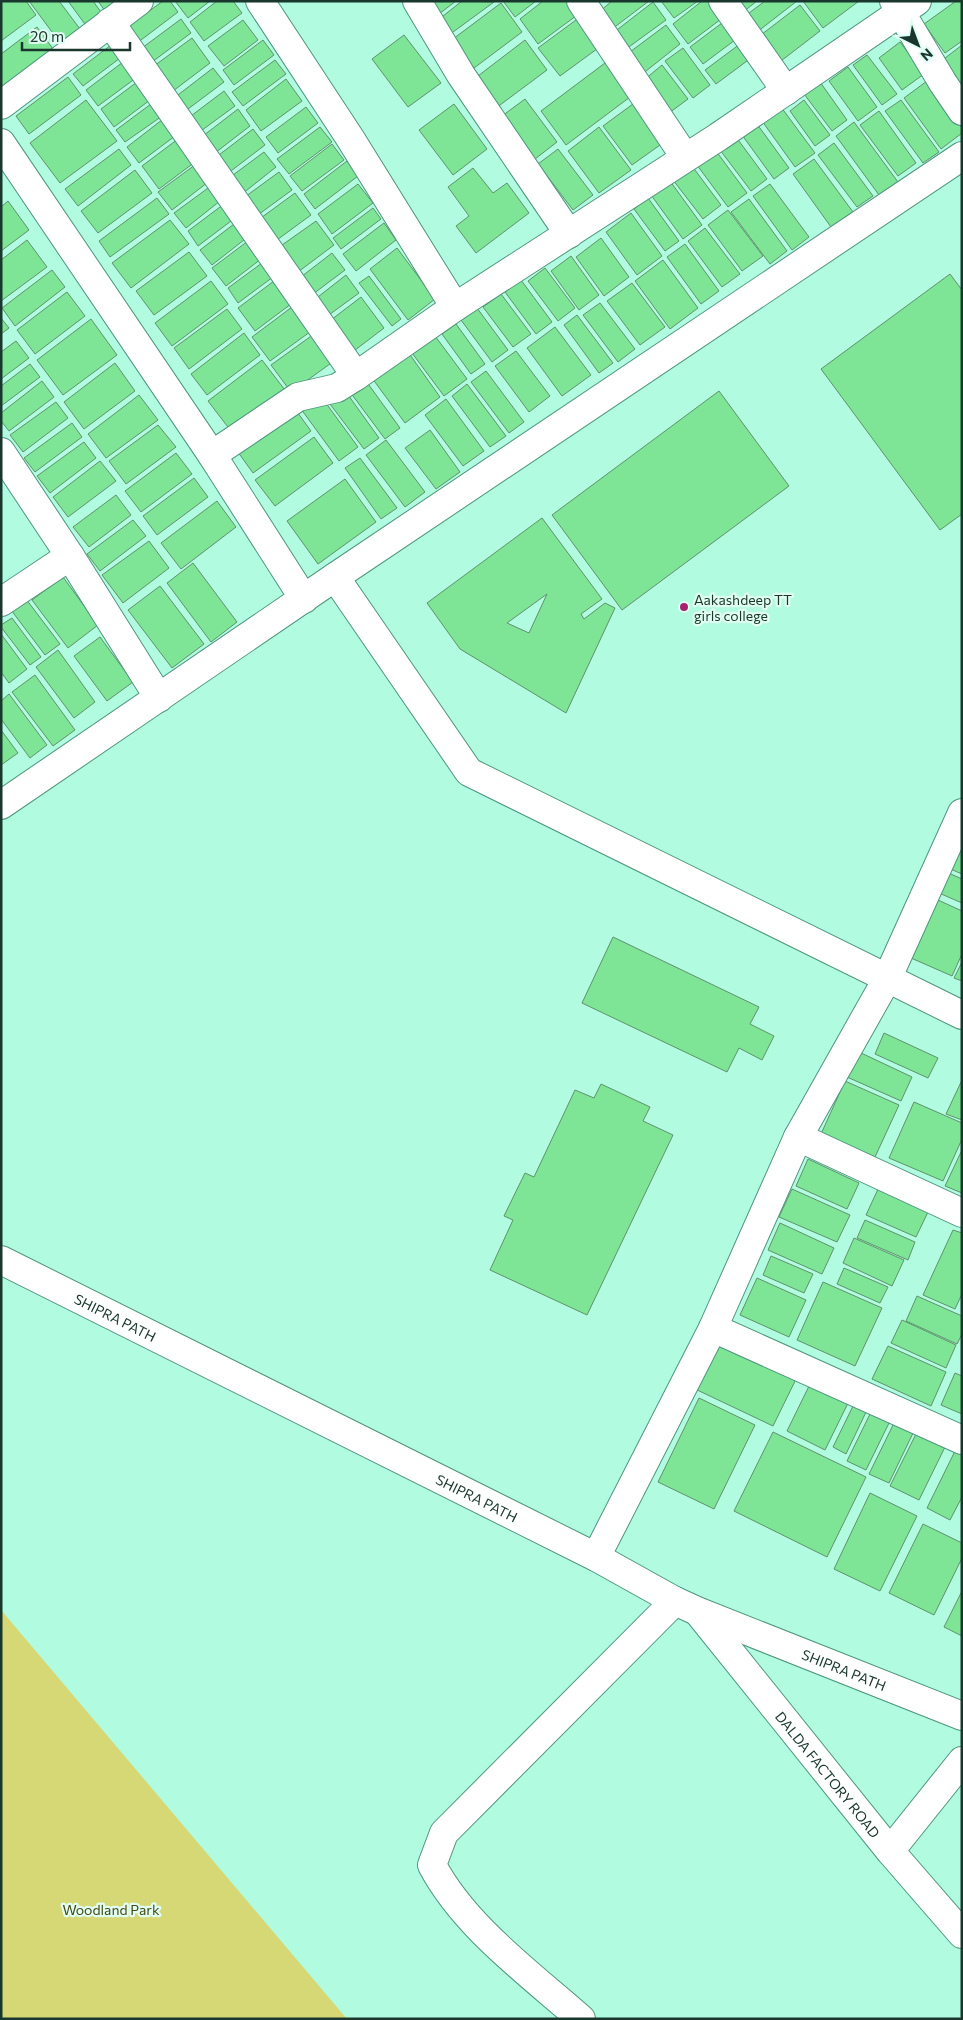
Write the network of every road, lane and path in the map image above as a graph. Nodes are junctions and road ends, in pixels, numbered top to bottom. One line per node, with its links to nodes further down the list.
1 (139, 1): 7 (street)
2 (260, 1): 15 (street)
3 (417, 1): 14 (street)
4 (581, 1): 13 (street)
5 (723, 1): 8 (street)
6 (904, 5): 8 (street); 10 (street)
7 (110, 22): 9 (street); 16 (street)
8 (786, 90): 13 (street)
9 (1, 105)
10 (962, 111)
11 (1, 142): 18 (street)
12 (962, 156): 20 (street)
13 (685, 157): 14 (street)
14 (568, 234): 15 (street)
15 (455, 308): 16 (street)
16 (356, 376): 18 (street)
17 (1, 452): 19 (street)
18 (212, 455): 21 (street)
19 (70, 556): 22 (street); 23 (street)
20 (335, 577): 21 (street); 26 (street)
21 (304, 599): 23 (street)
22 (1, 602)
23 (159, 698): 24 (street)
24 (1, 805)
25 (962, 813): 26 (street)
26 (887, 979): 27 (street); 28 (street)
27 (962, 1015)
28 (798, 1137): 29 (street); 31 (street)
29 (962, 1213)
30 (1, 1260): 33 (street, SHIPRA PATH)
31 (713, 1328): 32 (street); 33 (street)
32 (962, 1440)
33 (596, 1557): 34 (street, SHIPRA PATH)
34 (686, 1606): 35 (street, SHIPRA PATH); 37 (street, DALDA FACTORY ROAD); 39 (street)
35 (962, 1716)
36 (962, 1760): 37 (street)
37 (890, 1851): 38 (street, DALDA FACTORY ROAD)
38 (962, 1934)
39 (581, 2019)

